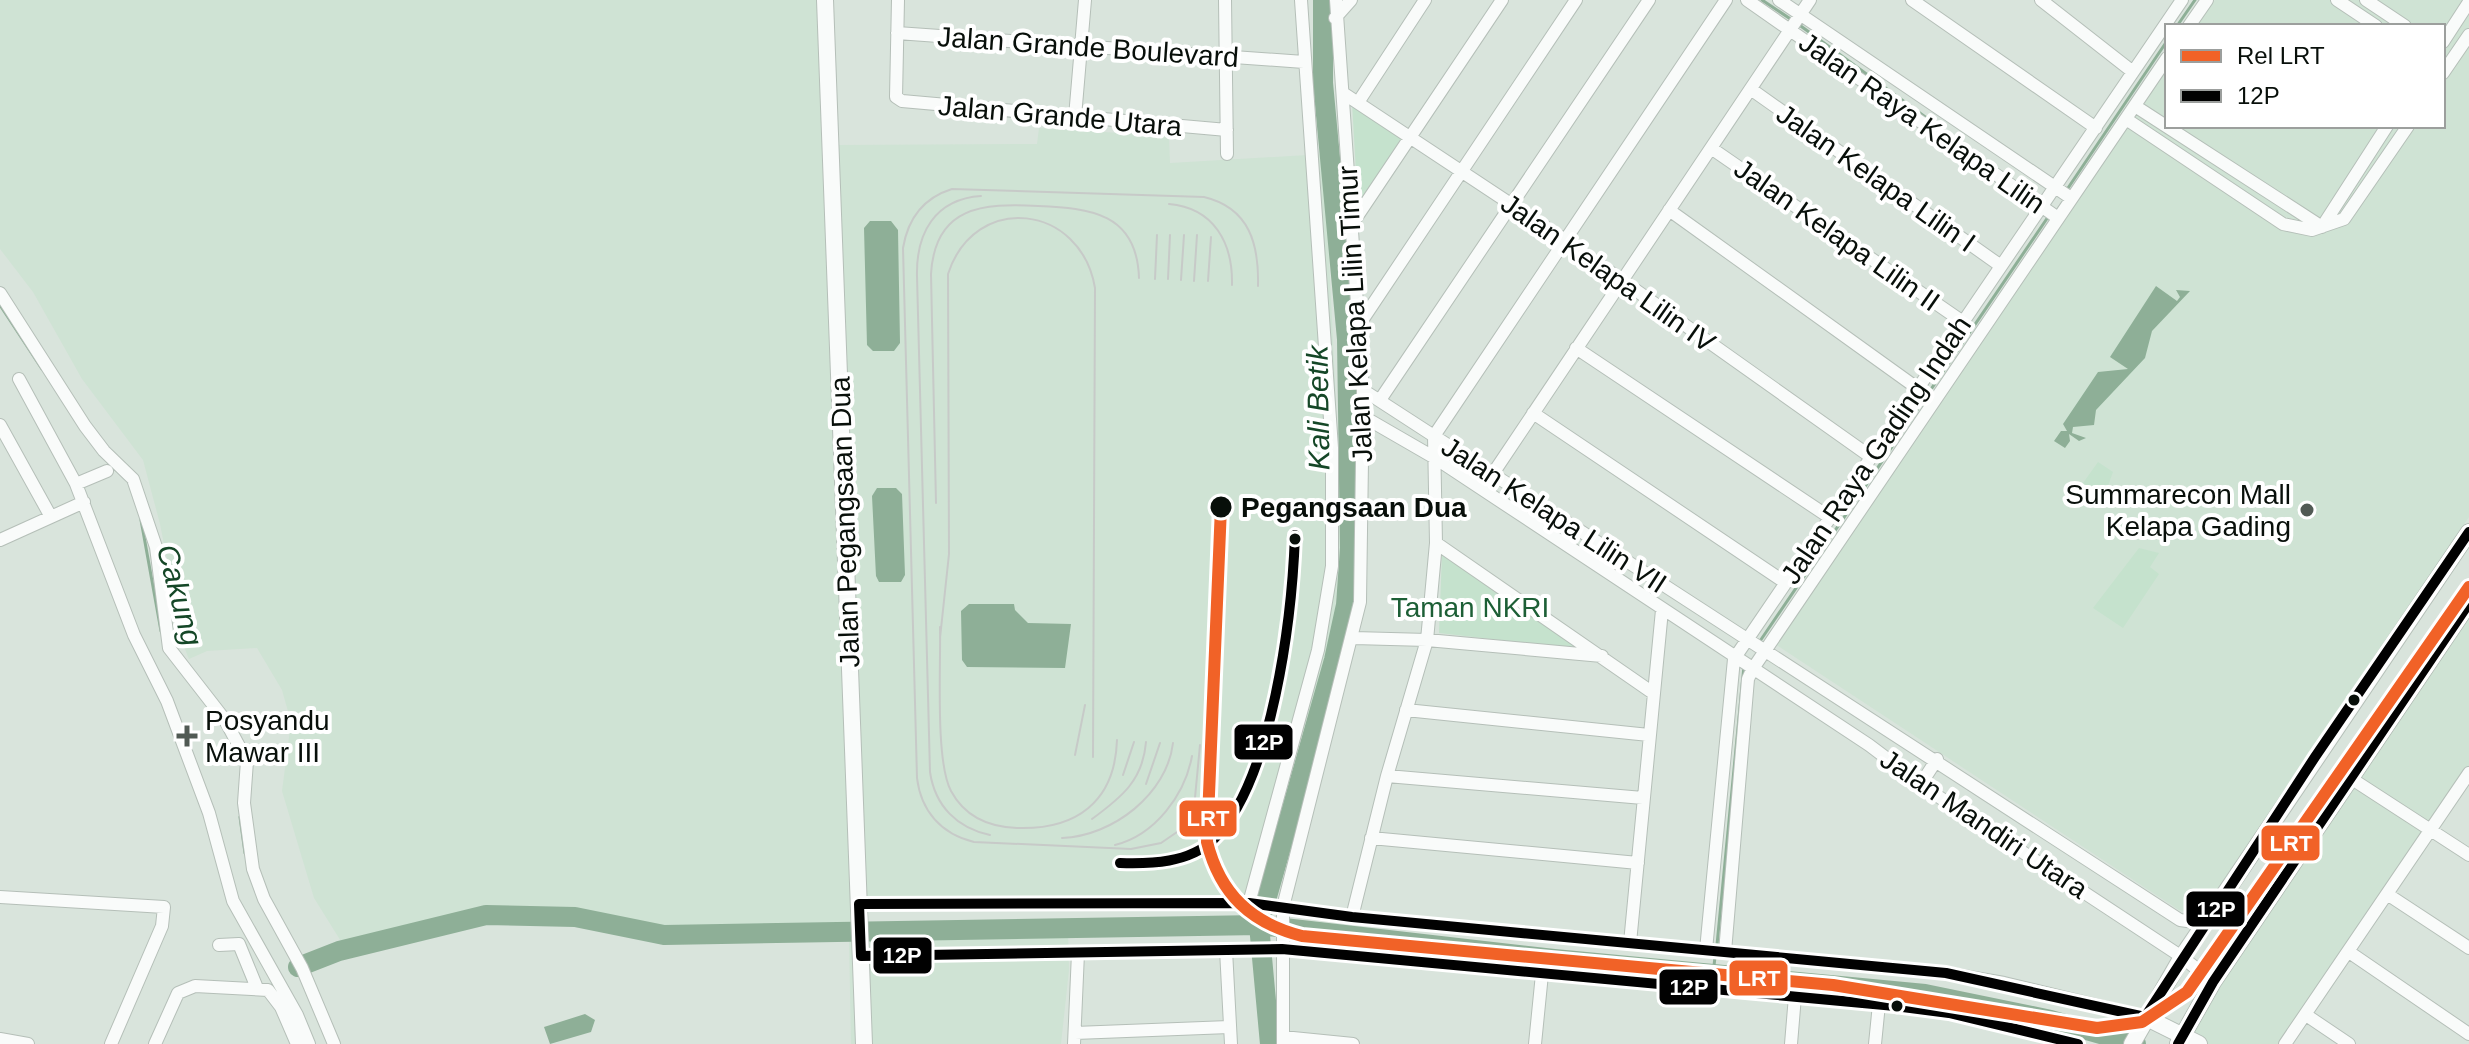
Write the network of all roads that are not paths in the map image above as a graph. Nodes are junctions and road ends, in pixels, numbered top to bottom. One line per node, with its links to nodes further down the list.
1 (825, 0): 120 (main road, Jalan Pegangsaan Dua)
2 (898, 0): 29 (street)
3 (1085, 0): 32 (street)
4 (1225, 0): 35 (street)
5 (1301, 0): 34 (street)
6 (1336, 0): 24 (street, Jalan Kelapa Lilin Timur)
7 (1351, 0): 24 (street)
8 (1425, 0): 40 (street)
9 (1502, 0): 50 (street)
10 (1576, 0): 53 (street)
11 (1649, 0): 59 (street)
12 (1726, 0): 65 (street)
13 (1747, 0): 25 (street, Jalan Raya Kelapa Lilin)
14 (1779, 0): 25 (street, Jalan Raya Kelapa Lilin)
15 (1810, 0): 25 (street)
16 (1912, 0): 45 (street)
17 (2041, 0): 37 (street)
18 (2207, 0): 26 (street)
19 (2337, 0): 23 (street)
20 (2175, 2): 37 (street, Jalan Raya Gading Indah)
21 (2369, 2): 23 (street); 28 (street)
22 (2469, 2): 31 (street)
23 (2362, 17): 27 (street)
24 (1335, 18): 39 (street, Jalan Kelapa Lilin Timur)
25 (1796, 23): 38 (street); 57 (street, Jalan Raya Kelapa Lilin); 60 (street, Jalan Raya Kelapa Lilin)
26 (2190, 24)
27 (2373, 24)
28 (2402, 24)
29 (897, 33): 32 (street, Jalan Grande Boulevard); 42 (street, Jalan Grande Utara)
30 (2469, 35): 33 (street)
31 (2445, 39)
32 (1082, 48): 35 (street, Jalan Grande Boulevard); 42 (street)
33 (2448, 54)
34 (1304, 57): 35 (street, Jalan Grande Boulevard); 118 (street)
35 (1226, 58): 49 (street)
36 (2165, 61): 41 (street, Jalan Raya Gading Indah)
37 (2133, 72): 45 (street, Jalan Raya Gading Indah)
38 (1752, 90): 51 (street); 66 (street, Jalan Kelapa Lilin I)
39 (1343, 93): 40 (street, Jalan Kelapa Lilin IV); 63 (street, Jalan Kelapa Lilin Timur)
40 (1359, 101): 50 (street, Jalan Kelapa Lilin IV)
41 (2135, 106): 43 (street, Jalan Raya Gading Indah); 44 (street)
42 (1075, 117): 49 (street, Jalan Grande Utara)
43 (2126, 119): 56 (street); 57 (street, Jalan Raya Gading Indah)
44 (2165, 126)
45 (2096, 128): 57 (street, Jalan Raya Gading Indah)
46 (2168, 128): 54 (street)
47 (2386, 128): 64 (street)
48 (2407, 128): 64 (street)
49 (1227, 130): 52 (street)
50 (1410, 136): 53 (street, Jalan Kelapa Lilin IV); 63 (street)
51 (1711, 148): 61 (street); 69 (street, Jalan Kelapa Lilin II)
52 (1227, 154)
53 (1461, 172): 59 (street, Jalan Kelapa Lilin IV); 70 (street)
54 (2237, 173): 55 (street); 56 (street)
55 (2251, 182): 58 (street); 64 (street)
56 (2228, 188): 58 (street)
57 (2063, 192): 60 (street, Jalan Raya Gading Indah); 62 (street, Jalan Raya Gading Indah)
58 (2242, 196): 64 (street)
59 (1510, 204): 65 (street, Jalan Kelapa Lilin IV); 75 (street)
60 (2041, 206): 62 (street, Jalan Raya Kelapa Lilin); 66 (street, Jalan Raya Gading Indah)
61 (1669, 210): 67 (street); 73 (street)
62 (2058, 218): 97 (street, Jalan Raya Gading Indah)
63 (1352, 224): 70 (street, Jalan Kelapa Lilin Timur)
64 (2317, 229)
65 (1565, 240): 67 (street, Jalan Kelapa Lilin IV); 79 (street)
66 (2001, 266): 69 (street, Jalan Raya Gading Indah)
67 (1624, 281): 71 (street); 80 (street, Jalan Kelapa Lilin IV)
68 (0, 293): 154 (street)
69 (1963, 322): 73 (street, Jalan Raya Gading Indah)
70 (1359, 325): 74 (street, Jalan Kelapa Lilin Timur)
71 (1576, 348): 76 (street); 87 (street)
72 (19, 379): 84 (street)
73 (1917, 388): 80 (street, Jalan Raya Gading Indah)
74 (1363, 390): 75 (street, Jalan Kelapa Lilin VII); 77 (street, Jalan Kelapa Lilin Timur)
75 (1380, 400): 79 (street, Jalan Kelapa Lilin VII)
76 (1533, 413): 83 (street); 91 (street)
77 (1364, 417): 81 (street, Jalan Kelapa Lilin VII); 94 (street, Jalan Kelapa Lilin Timur)
78 (0, 425): 86 (street)
79 (1434, 436): 81 (street); 83 (street, Jalan Kelapa Lilin VII)
80 (1871, 457): 87 (street, Jalan Raya Gading Indah)
81 (1435, 458): 90 (street); 93 (street, Jalan Kelapa Lilin VII)
82 (107, 471): 84 (street)
83 (1492, 475): 96 (street, Jalan Kelapa Lilin VII)
84 (76, 484): 85 (street)
85 (84, 502): 86 (street); 153 (street)
86 (51, 517): 89 (street)
87 (1829, 517): 91 (street, Jalan Raya Gading Indah)
88 (2469, 532): 122 (main road)
89 (0, 540)
90 (1436, 543): 95 (street); 98 (street)
91 (1786, 583): 96 (street, Jalan Raya Gading Indah)
92 (2469, 603): 109 (main road)
93 (1662, 610): 99 (street, Jalan Kelapa Lilin VII); 101 (street)
94 (1354, 638): 95 (street); 119 (street, Jalan Kelapa Lilin Timur)
95 (1427, 640): 98 (street); 102 (street)
96 (1746, 640): 97 (street, Jalan Kelapa Lilin VII); 99 (street, Jalan Raya Gading Indah)
97 (1764, 649): 100 (street, Jalan Raya Gading Indah); 104 (street, Jalan Mandiri Utara)
98 (1604, 656): 101 (street)
99 (1734, 659): 100 (street, Jalan Kelapa Lilin VII); 128 (street, Jalan Raya Gading Indah)
100 (1752, 670): 106 (street, Jalan Mandiri Utara); 129 (street, Jalan Raya Gading Indah)
101 (1653, 693): 103 (street)
102 (1406, 710): 103 (street); 108 (street)
103 (1649, 735): 111 (street)
104 (1920, 748): 105 (street, Jalan Mandiri Utara); 106 (street)
105 (1937, 759): 110 (street); 122 (street, Jalan Mandiri Utara)
106 (1904, 770): 110 (street, Jalan Mandiri Utara)
107 (2469, 773): 112 (street)
108 (1387, 776): 111 (street); 113 (street)
109 (2352, 779): 112 (street); 135 (main road)
110 (1921, 784): 133 (street, Jalan Mandiri Utara)
111 (1643, 798): 115 (street)
112 (2430, 829): 114 (street); 116 (street)
113 (1371, 838): 115 (street); 121 (street)
114 (2469, 855)
115 (1638, 863): 123 (street)
116 (2387, 894): 126 (street); 130 (street)
117 (0, 897): 150 (street)
118 (1255, 903): 119 (street); 120 (street)
119 (1281, 907): 121 (street); 125 (street, Jalan Kelapa Lilin Timur)
120 (859, 908): 131 (main road, Jalan Pegangsaan Dua)
121 (1352, 917): 123 (street)
122 (2208, 919): 133 (main road)
123 (1630, 943): 128 (street)
124 (219, 945): 136 (street)
125 (1278, 947): 127 (street); 134 (street); 147 (street, Jalan Kelapa Lilin Timur)
126 (2469, 948)
127 (1226, 950): 132 (street); 141 (street)
128 (1706, 950): 129 (street)
129 (1725, 952): 140 (street)
130 (2349, 952): 139 (street); 142 (street)
131 (861, 953): 132 (street); 155 (main road, Jalan Pegangsaan Dua)
132 (1078, 953): 143 (street)
133 (2182, 957): 135 (street, Jalan Mandiri Utara); 140 (main road)
134 (1542, 974): 137 (street); 158 (street)
135 (2213, 982): 146 (main road)
136 (257, 988): 151 (street); 152 (street)
137 (1795, 996): 138 (street); 159 (street)
138 (1879, 1004): 144 (street); 160 (street)
139 (2306, 1015): 163 (street); 164 (street)
140 (2145, 1017): 146 (main road); 148 (main road)
141 (1229, 1027): 143 (street); 156 (street)
142 (2469, 1034)
143 (1074, 1038)
144 (2040, 1038): 161 (street)
145 (0, 1039): 149 (street)
146 (2180, 1040): 162 (main road)
147 (1283, 1041): 157 (street)
148 (2133, 1041)
149 (28, 1044)
150 (111, 1044)
151 (155, 1044)
152 (297, 1044)
153 (309, 1044)
154 (334, 1044)
155 (864, 1044)
156 (1231, 1044)
157 (1353, 1044)
158 (1535, 1044)
159 (1791, 1044)
160 (1875, 1044)
161 (2078, 1044)
162 (2199, 1044)
163 (2285, 1044)
164 (2349, 1044)

